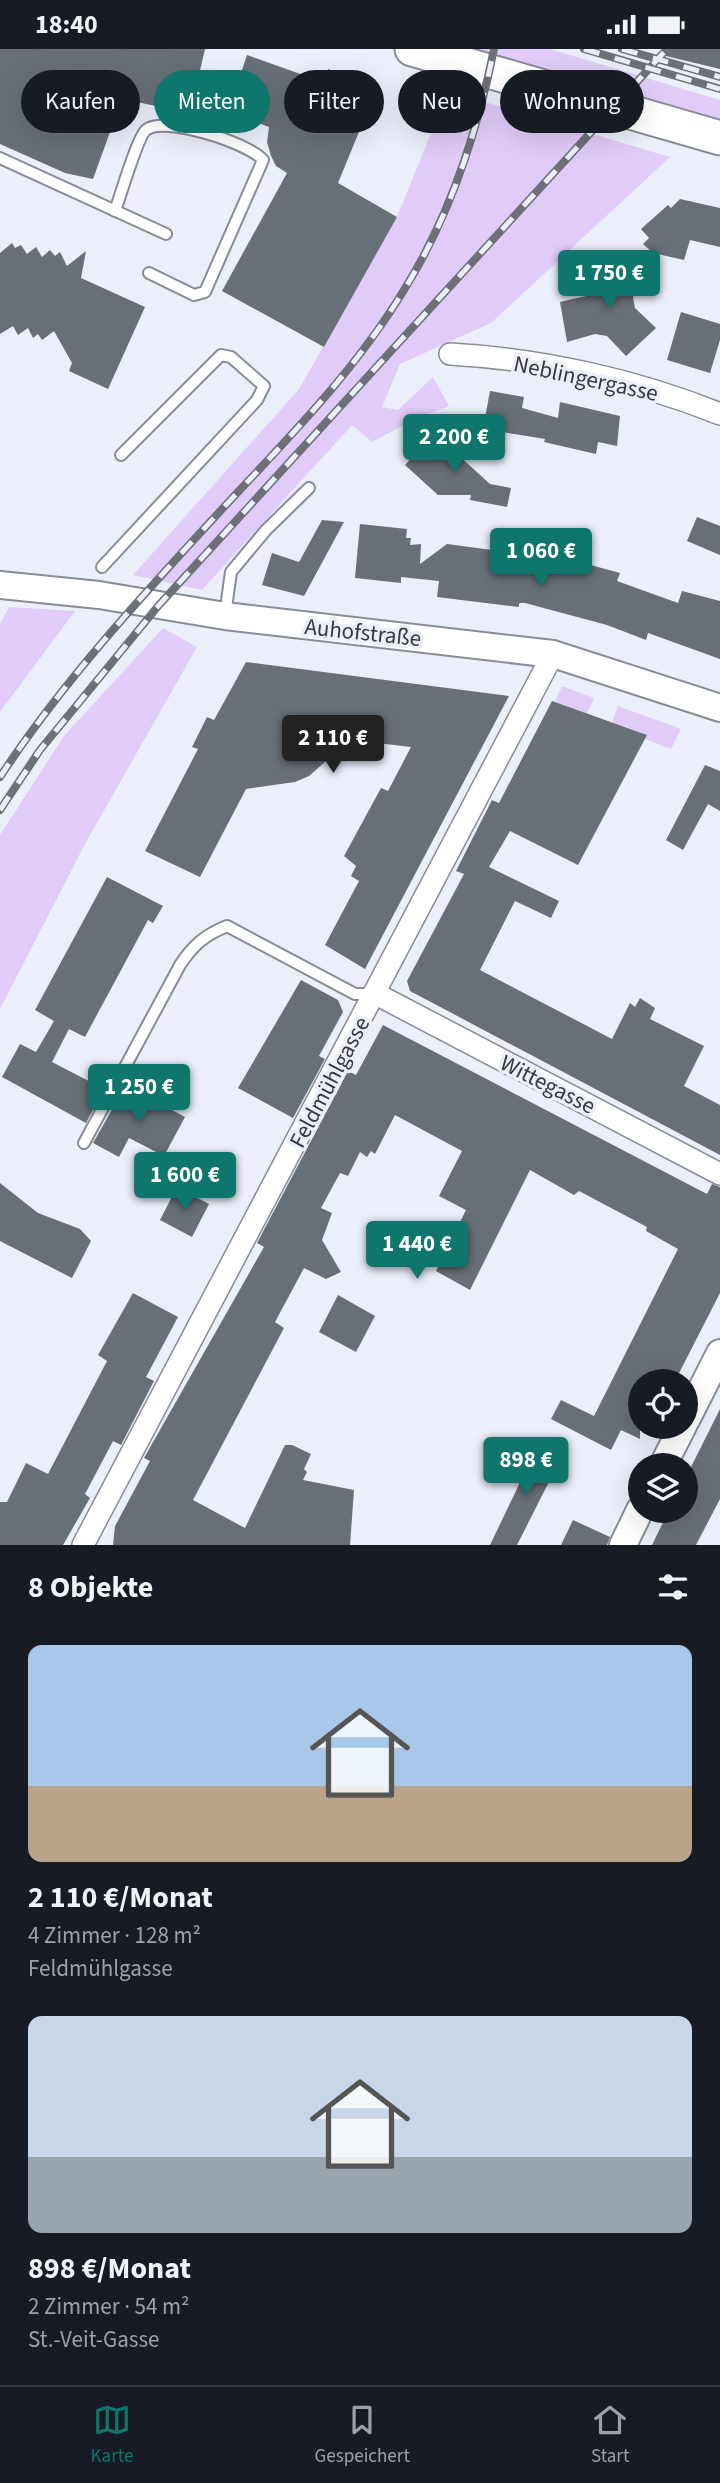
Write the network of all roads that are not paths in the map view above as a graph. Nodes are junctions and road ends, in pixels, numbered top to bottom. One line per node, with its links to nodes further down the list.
1 (412, 49): 2 (main road)
2 (720, 138)
3 (0, 158): 4 (lane)
4 (115, 211): 5 (lane); 6 (lane)
5 (166, 234)
6 (149, 273)
7 (450, 354): 8 (street, Neblingergasse)
8 (720, 414)
9 (121, 455): 11 (lane)
10 (309, 488): 13 (lane)
11 (102, 567)
12 (2, 589): 13 (street, Auhofstraße)
13 (225, 616): 14 (street, Auhofstraße)
14 (553, 654): 15 (street, Auhofstraße); 16 (street, Feldmühlgasse)
15 (720, 708)
16 (376, 994): 17 (lane); 18 (street, Wittegasse); 22 (street, Feldmühlgasse)
17 (84, 1143)
18 (720, 1174)
19 (720, 1353): 20 (street)
20 (698, 1396)
21 (634, 1523): 23 (street)
22 (83, 1545)
23 (623, 1545)

